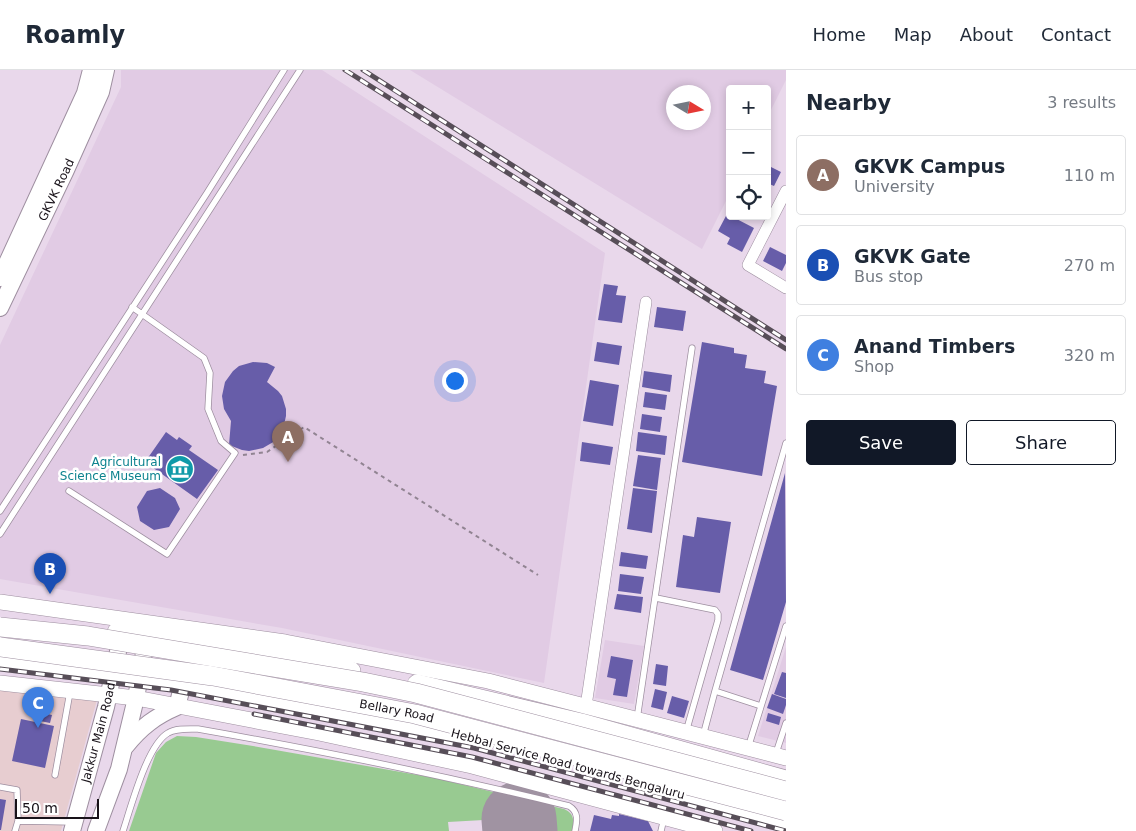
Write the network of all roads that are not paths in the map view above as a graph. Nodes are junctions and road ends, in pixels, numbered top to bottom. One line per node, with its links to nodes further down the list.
1 (91, 70): 6 (main road, GKVK Road)
2 (106, 70): 10 (main road, GKVK Road)
3 (284, 70): 9 (lane)
4 (299, 71): 11 (lane)
5 (786, 191): 7 (street)
6 (0, 278)
7 (786, 288)
8 (646, 302): 34 (street)
9 (132, 307): 11 (lane); 15 (lane)
10 (0, 308)
11 (141, 314): 14 (lane); 16 (lane)
12 (692, 348): 17 (lane)
13 (786, 443): 30 (lane)
14 (69, 491)
15 (0, 511)
16 (0, 534)
17 (656, 598): 37 (lane); 39 (lane)
18 (0, 602): 20 (street)
19 (0, 619): 20 (highway)
20 (123, 626): 23 (highway); 26 (main road, Jakkur Main Road)
21 (786, 626): 35 (lane)
22 (0, 627): 47 (highway, Bellary Road, bridge)
23 (148, 629): 27 (main road); 34 (street); 45 (highway)
24 (0, 647): 48 (highway, Bellary Road, bridge)
25 (0, 659): 26 (highway)
26 (112, 671): 27 (highway, Hebbal Service Road towards Bengaluru); 32 (main road, Jakkur Main Road)
27 (140, 676): 29 (highway, Hebbal Service Road towards Bengaluru); 33 (main road)
28 (0, 683): 31 (street)
29 (183, 683): 36 (main road); 50 (highway, Hebbal Service Road towards Bengaluru)
30 (715, 691): 35 (lane); 40 (lane)
31 (70, 692): 32 (street); 44 (lane)
32 (108, 694): 33 (street); 52 (main road, Jakkur Main Road)
33 (136, 698): 36 (street); 41 (main road)
34 (586, 706): 37 (street)
35 (761, 706): 42 (lane)
36 (177, 707): 41 (main road); 51 (street)
37 (637, 719): 39 (street)
38 (786, 723): 43 (lane)
39 (686, 732): 40 (street)
40 (702, 736): 42 (street)
41 (124, 748): 54 (main road)
42 (748, 748): 43 (street)
43 (780, 757)
44 (56, 774)
45 (786, 780)
46 (0, 787): 49 (lane)
47 (786, 791)
48 (786, 812)
49 (18, 820): 52 (lane); 53 (lane)
50 (786, 822)
51 (663, 825): 57 (street)
52 (73, 826)
53 (16, 831)
54 (96, 831)
55 (123, 831): 56 (lane)
56 (575, 831)
57 (715, 831)

